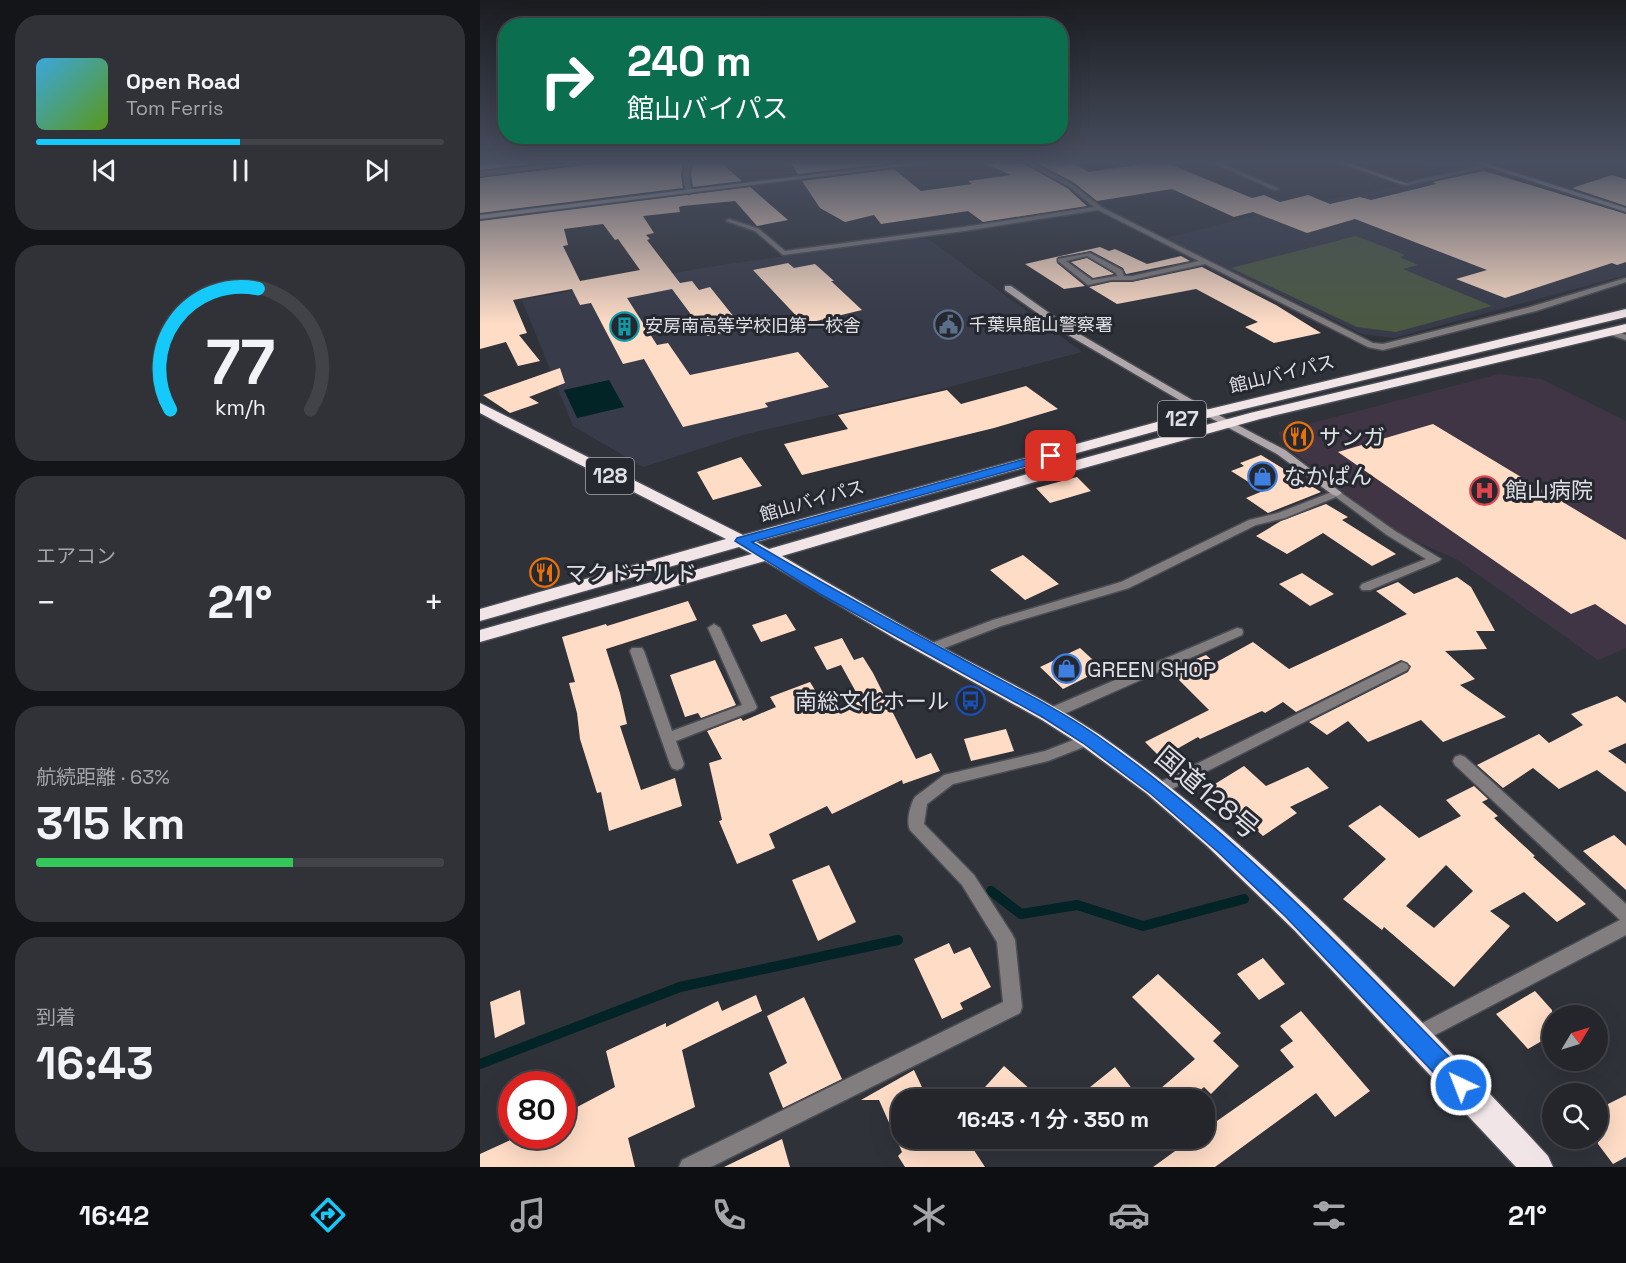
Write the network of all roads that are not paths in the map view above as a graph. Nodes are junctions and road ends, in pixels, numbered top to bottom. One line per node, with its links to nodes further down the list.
1 (1051, 215): 3 (street)
2 (1114, 215): 4 (street)
3 (729, 221)
4 (1205, 262): 5 (street); 6 (street)
5 (1121, 278): 5 (street)
6 (1626, 280)
7 (1008, 288): 13 (street)
8 (1626, 314): 13 (highway, 館山バイパス / 127)
9 (1626, 328): 10 (highway, 館山バイパス / 127)
10 (1611, 332): 11 (street); 14 (highway, 館山バイパス / 127)
11 (1626, 338)
12 (480, 407): 16 (highway, 128)
13 (1208, 413): 14 (street); 16 (highway, 館山バイパス / 127)
14 (1228, 424): 15 (street); 17 (highway, 館山バイパス / 127)
15 (1337, 493): 18 (street); 23 (street)
16 (742, 541): 17 (highway, 128); 19 (highway, 館山バイパス)
17 (767, 556): 22 (highway, 館山バイパス); 23 (highway, 国道128号 / 128)
18 (1366, 587)
19 (480, 615)
20 (714, 628): 27 (street)
21 (1238, 632): 26 (street)
22 (480, 636)
23 (929, 649): 26 (highway, 国道128号 / 128)
24 (637, 651): 27 (street)
25 (1402, 667): 31 (street)
26 (1050, 714): 28 (highway, 国道128号 / 128)
27 (668, 738): 30 (street)
28 (1089, 739): 31 (highway, 国道128号 / 128); 35 (street)
29 (1460, 761): 32 (street)
30 (677, 764)
31 (1157, 790): 34 (highway, 国道128号 / 128)
32 (1626, 915)
33 (1626, 926): 34 (street)
34 (1416, 1036): 36 (highway, 国道128号 / 128)
35 (688, 1167)
36 (1537, 1167)

